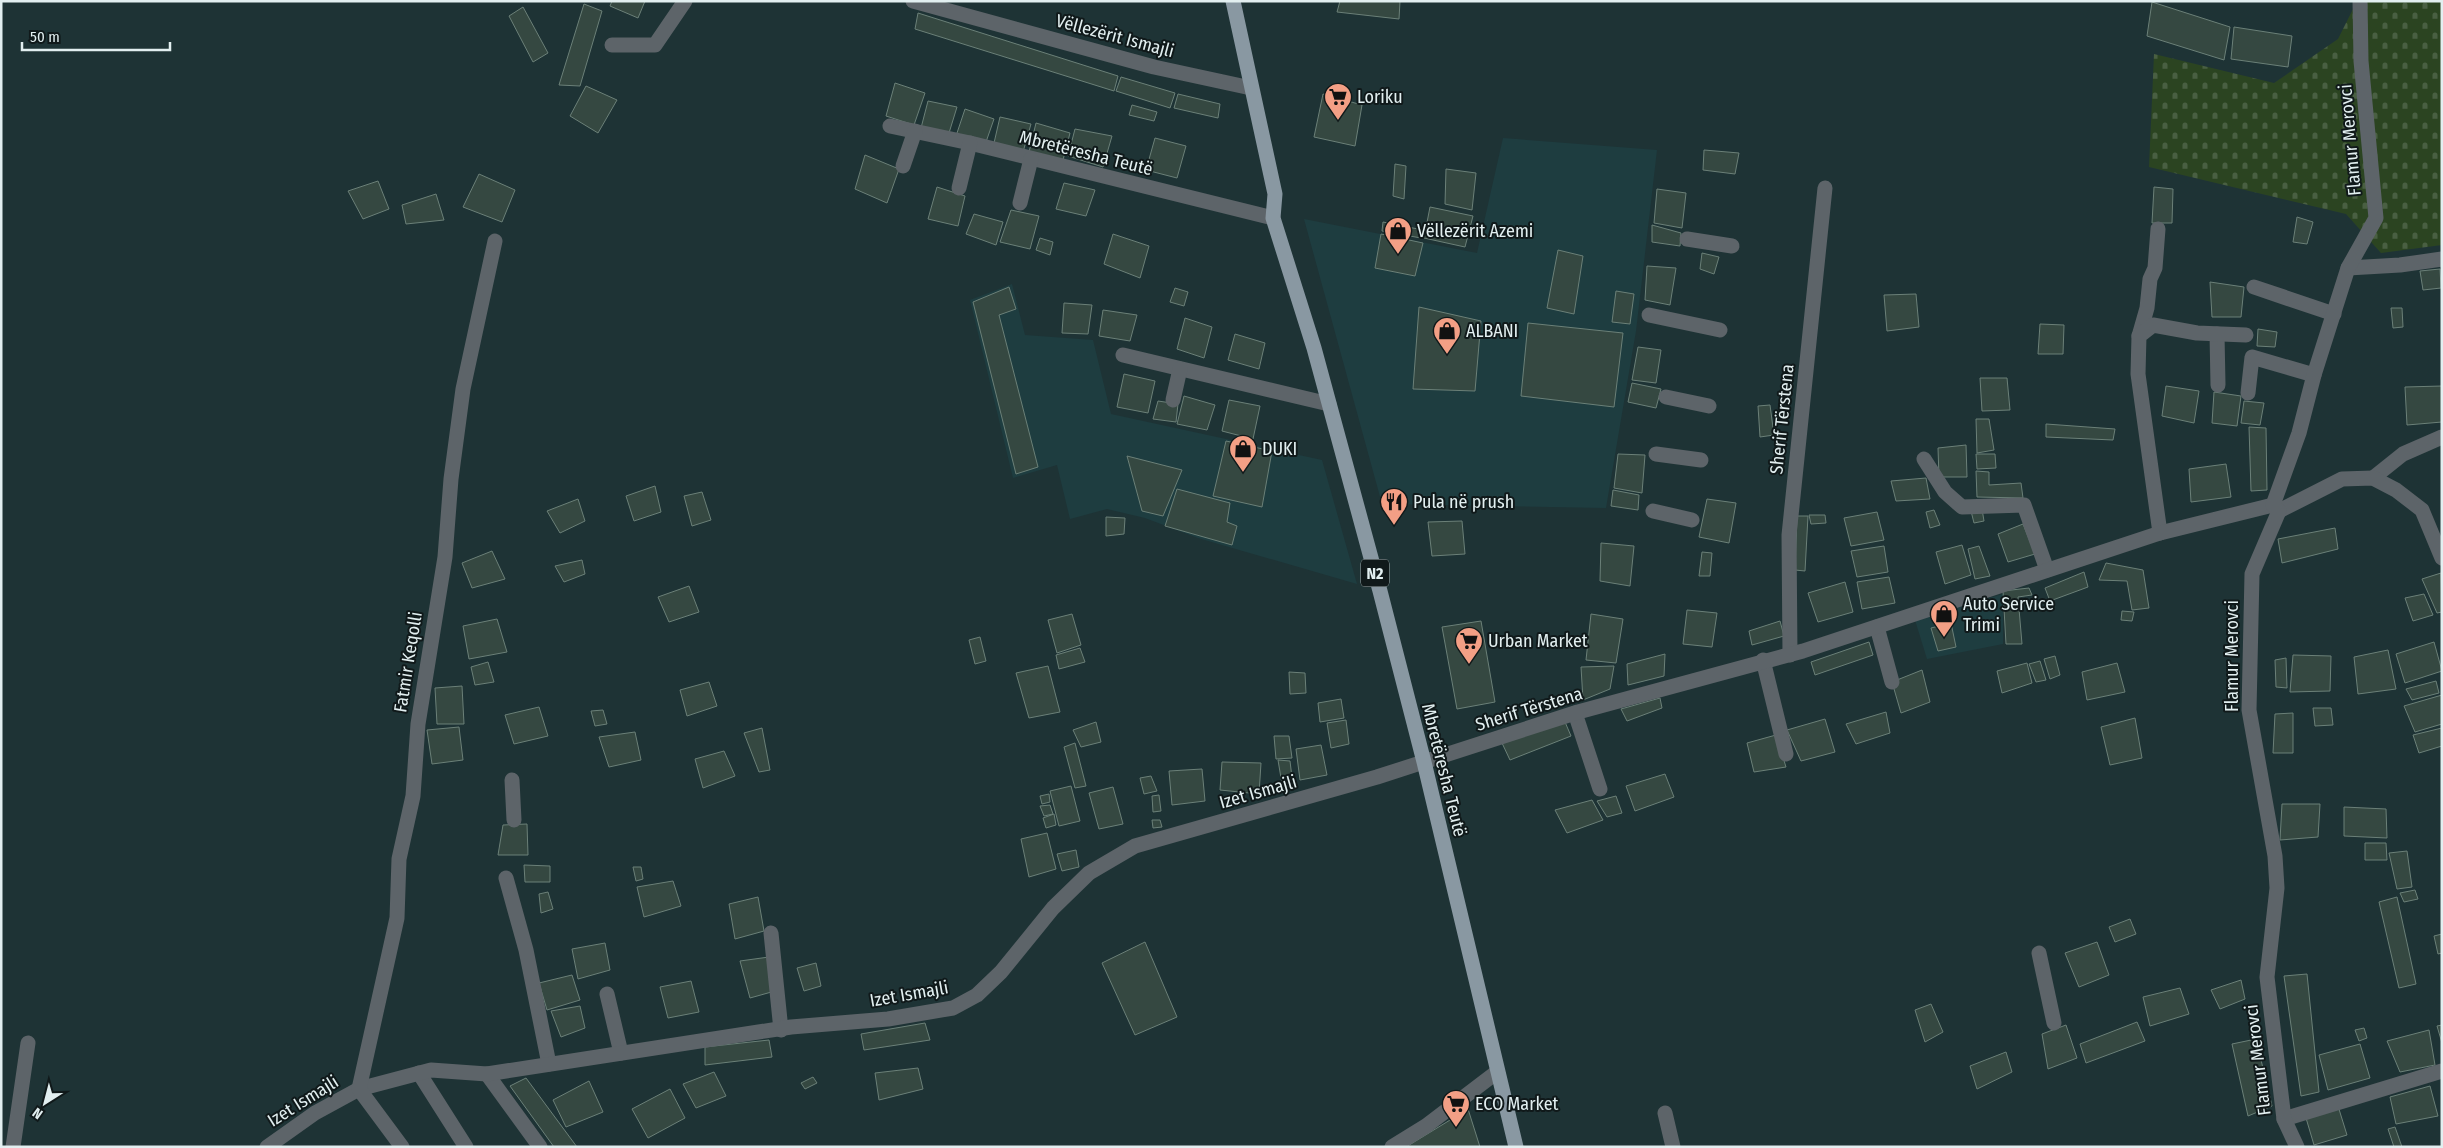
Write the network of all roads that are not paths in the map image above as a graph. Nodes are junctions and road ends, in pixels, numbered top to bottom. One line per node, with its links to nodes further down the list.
1 (685, 1): 5 (street)
2 (913, 1): 6 (street, Vëllezërit Ismajli)
3 (1232, 1): 6 (main road, Mbretëresha Teutë / N2)
4 (2360, 1): 21 (street, Flamur Merovci)
5 (612, 45)
6 (1251, 88): 15 (main road, Mbretëresha Teutë / N2)
7 (890, 126): 8 (street, Mbretëresha Teutë)
8 (915, 131): 9 (street, Mbretëresha Teutë); 11 (street)
9 (970, 143): 10 (street, Mbretëresha Teutë); 12 (street)
10 (1031, 159): 14 (street); 15 (street, Mbretëresha Teutë)
11 (903, 166)
12 (958, 188)
13 (1825, 188): 50 (street, Sherif Tërstena)
14 (1020, 203)
15 (1273, 218): 36 (main road, Mbretëresha Teutë / N2)
16 (2158, 229): 28 (street)
17 (1687, 239): 19 (street)
18 (495, 241): 72 (street, Fatmir Keqolli)
19 (1732, 246)
20 (2442, 259): 21 (street)
21 (2348, 268): 23 (street, Flamur Merovci)
22 (2254, 287): 23 (street)
23 (2334, 314): 31 (street, Flamur Merovci)
24 (1649, 315): 25 (street)
25 (1720, 330)
26 (2217, 334): 27 (street); 28 (street); 32 (street)
27 (2246, 335)
28 (2138, 336): 46 (street)
29 (1123, 355): 30 (street)
30 (1180, 369): 35 (street); 36 (street)
31 (2314, 375): 33 (street); 43 (street, Flamur Merovci)
32 (2218, 385)
33 (2248, 393)
34 (1666, 397): 37 (street)
35 (1173, 400)
36 (1329, 404): 55 (main road, Mbretëresha Teutë / N2)
37 (1709, 406)
38 (2442, 437): 42 (street)
39 (1656, 454): 41 (street)
40 (1924, 459): 48 (street)
41 (1701, 460)
42 (2373, 478): 43 (street, Sherif Tërstena); 47 (street)
43 (2276, 508): 46 (street, Sherif Tërstena); 74 (street, Flamur Merovci)
44 (1653, 510): 45 (street)
45 (1692, 520)
46 (2160, 533): 48 (street, Sherif Tërstena)
47 (2442, 558)
48 (2047, 570): 49 (street, Sherif Tërstena)
49 (1877, 627): 50 (street, Sherif Tërstena); 52 (street)
50 (1790, 655): 51 (street, Sherif Tërstena)
51 (1764, 661): 53 (street, Sherif Tërstena); 54 (street)
52 (1892, 682)
53 (1575, 713): 55 (street, Sherif Tërstena); 57 (street)
54 (1786, 754)
55 (1424, 762): 64 (street, Izet Ismajli); 69 (main road, Mbretëresha Teutë / N2)
56 (512, 780): 58 (street)
57 (1600, 789)
58 (514, 820)
59 (506, 878): 67 (street)
60 (771, 933): 64 (street)
61 (2039, 953): 63 (street)
62 (607, 994): 66 (street)
63 (2054, 1023)
64 (781, 1030): 66 (street, Izet Ismajli)
65 (28, 1043): 75 (street)
66 (621, 1053): 67 (street, Izet Ismajli)
67 (549, 1064): 71 (street, Izet Ismajli)
68 (2442, 1071): 74 (street)
69 (1497, 1072): 80 (street); 81 (main road, Mbretëresha Teutë / N2)
70 (419, 1073): 71 (street, Izet Ismajli); 72 (street, Izet Ismajli); 78 (street)
71 (487, 1074): 79 (street)
72 (359, 1088): 76 (street, Izet Ismajli); 77 (street, Izet Ismajli)
73 (1665, 1113): 82 (street)
74 (2284, 1119): 83 (street, Flamur Merovci)
75 (13, 1147)
76 (267, 1147)
77 (402, 1147)
78 (466, 1147)
79 (540, 1147)
80 (1392, 1147)
81 (1516, 1147)
82 (1673, 1147)
83 (2297, 1147)

